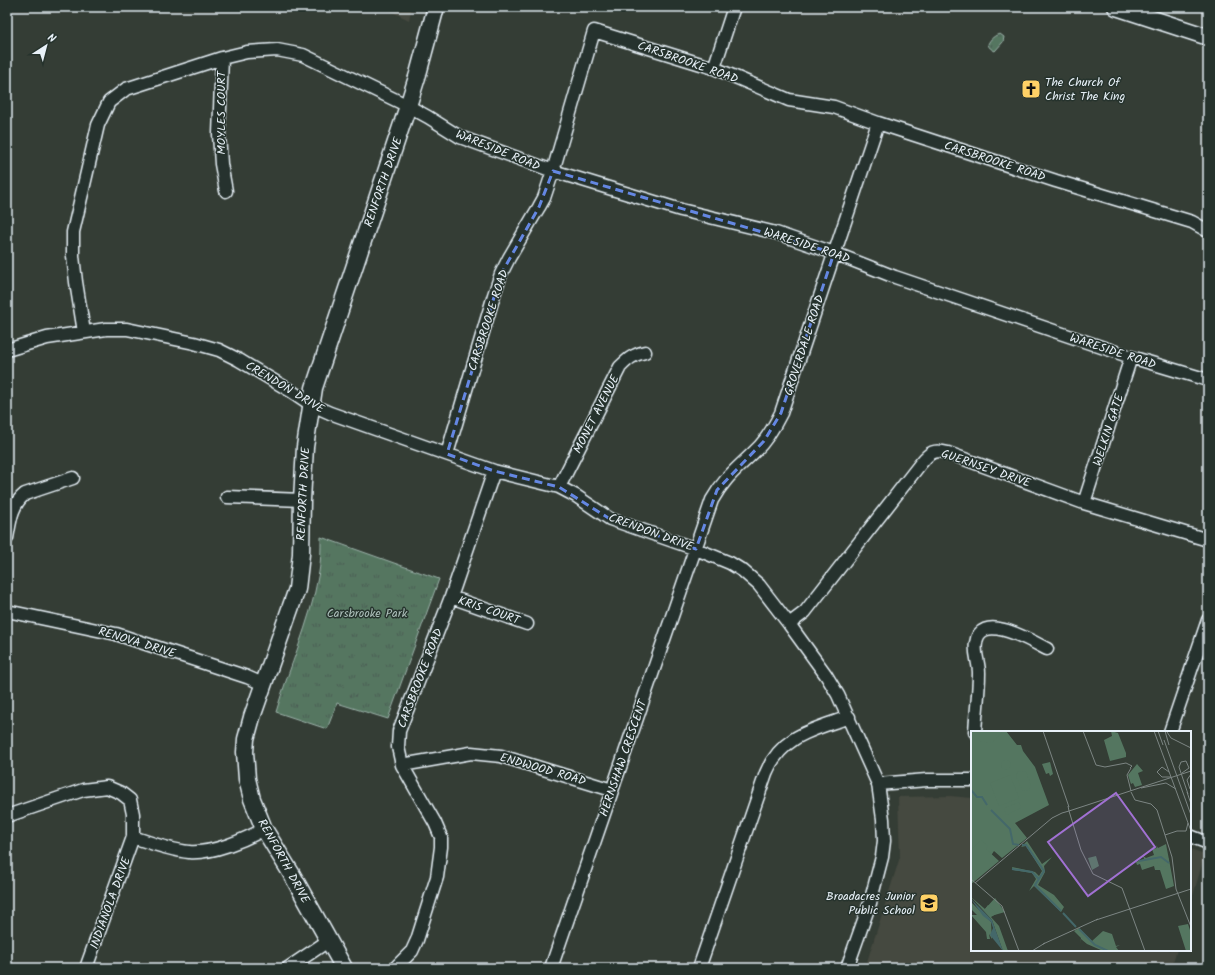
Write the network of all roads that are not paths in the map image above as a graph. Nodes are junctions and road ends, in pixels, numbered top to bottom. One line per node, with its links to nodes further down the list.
1 (436, 7): 7 (street, RENFORTH DRIVE)
2 (734, 7): 6 (street)
3 (1116, 7): 4 (street)
4 (1208, 37)
5 (222, 58): 7 (street, WARESIDE ROAD); 10 (street, MOYLES COURT); 13 (street, WARESIDE ROAD)
6 (714, 68): 8 (street, CARSBROOKE ROAD); 9 (street, CARSBROOKE ROAD)
7 (408, 106): 9 (street, WARESIDE ROAD); 18 (street, RENFORTH DRIVE)
8 (878, 123): 11 (street, CARSBROOKE ROAD); 12 (street, GROVERDALE ROAD)
9 (553, 171): 12 (street, WARESIDE ROAD); 19 (street, CARSBROOKE ROAD)
10 (226, 191)
11 (1208, 231)
12 (834, 253): 16 (street, WARESIDE ROAD); 28 (street, GROVERDALE ROAD)
13 (84, 332): 14 (street, CRENDON DRIVE); 18 (street, CRENDON DRIVE)
14 (7, 350)
15 (645, 352): 22 (street, MONET AVENUE)
16 (1131, 357): 17 (street, WARESIDE ROAD); 25 (street, WELKIN GATE)
17 (1208, 380)
18 (312, 405): 19 (street, CRENDON DRIVE); 24 (street, RENFORTH DRIVE)
19 (447, 454): 20 (street, CRENDON DRIVE)
20 (494, 471): 22 (street, CRENDON DRIVE); 29 (street, CARSBROOKE ROAD)
21 (73, 478): 26 (street)
22 (559, 487): 28 (street, CRENDON DRIVE)
23 (227, 497): 24 (street)
24 (302, 500): 35 (street, RENFORTH DRIVE)
25 (1084, 503): 27 (street, GUERNSEY DRIVE); 33 (street, GUERNSEY DRIVE)
26 (7, 538)
27 (1208, 540)
28 (696, 549): 33 (street, CRENDON DRIVE); 42 (street, HERNSHAW CRESCENT)
29 (451, 597): 32 (street, KRIS COURT); 39 (street, CARSBROOKE ROAD)
30 (7, 611): 35 (street, RENOVA DRIVE)
31 (1208, 620): 38 (street)
32 (527, 624)
33 (789, 624): 36 (street, CRENDON DRIVE)
34 (1047, 649): 37 (street)
35 (263, 684): 44 (street, RENFORTH DRIVE)
36 (849, 717): 41 (street, CRENDON DRIVE); 54 (street)
37 (975, 731)
38 (1170, 731)
39 (402, 765): 42 (street, ENDWOOD ROAD); 52 (street, CARSBROOKE ROAD)
40 (971, 777): 41 (street)
41 (878, 784): 55 (street, CRENDON DRIVE)
42 (612, 790): 53 (street, HERNSHAW CRESCENT)
43 (7, 816): 46 (street, INDIANOLA DRIVE)
44 (264, 829): 46 (street); 48 (street, RENFORTH DRIVE)
45 (1191, 836): 47 (street)
46 (133, 837): 49 (street, INDIANOLA DRIVE)
47 (1208, 843)
48 (328, 941): 50 (street); 51 (street, RENFORTH DRIVE)
49 (86, 968)
50 (288, 968)
51 (344, 968)
52 (395, 968)
53 (552, 968)
54 (699, 968)
55 (847, 968)

